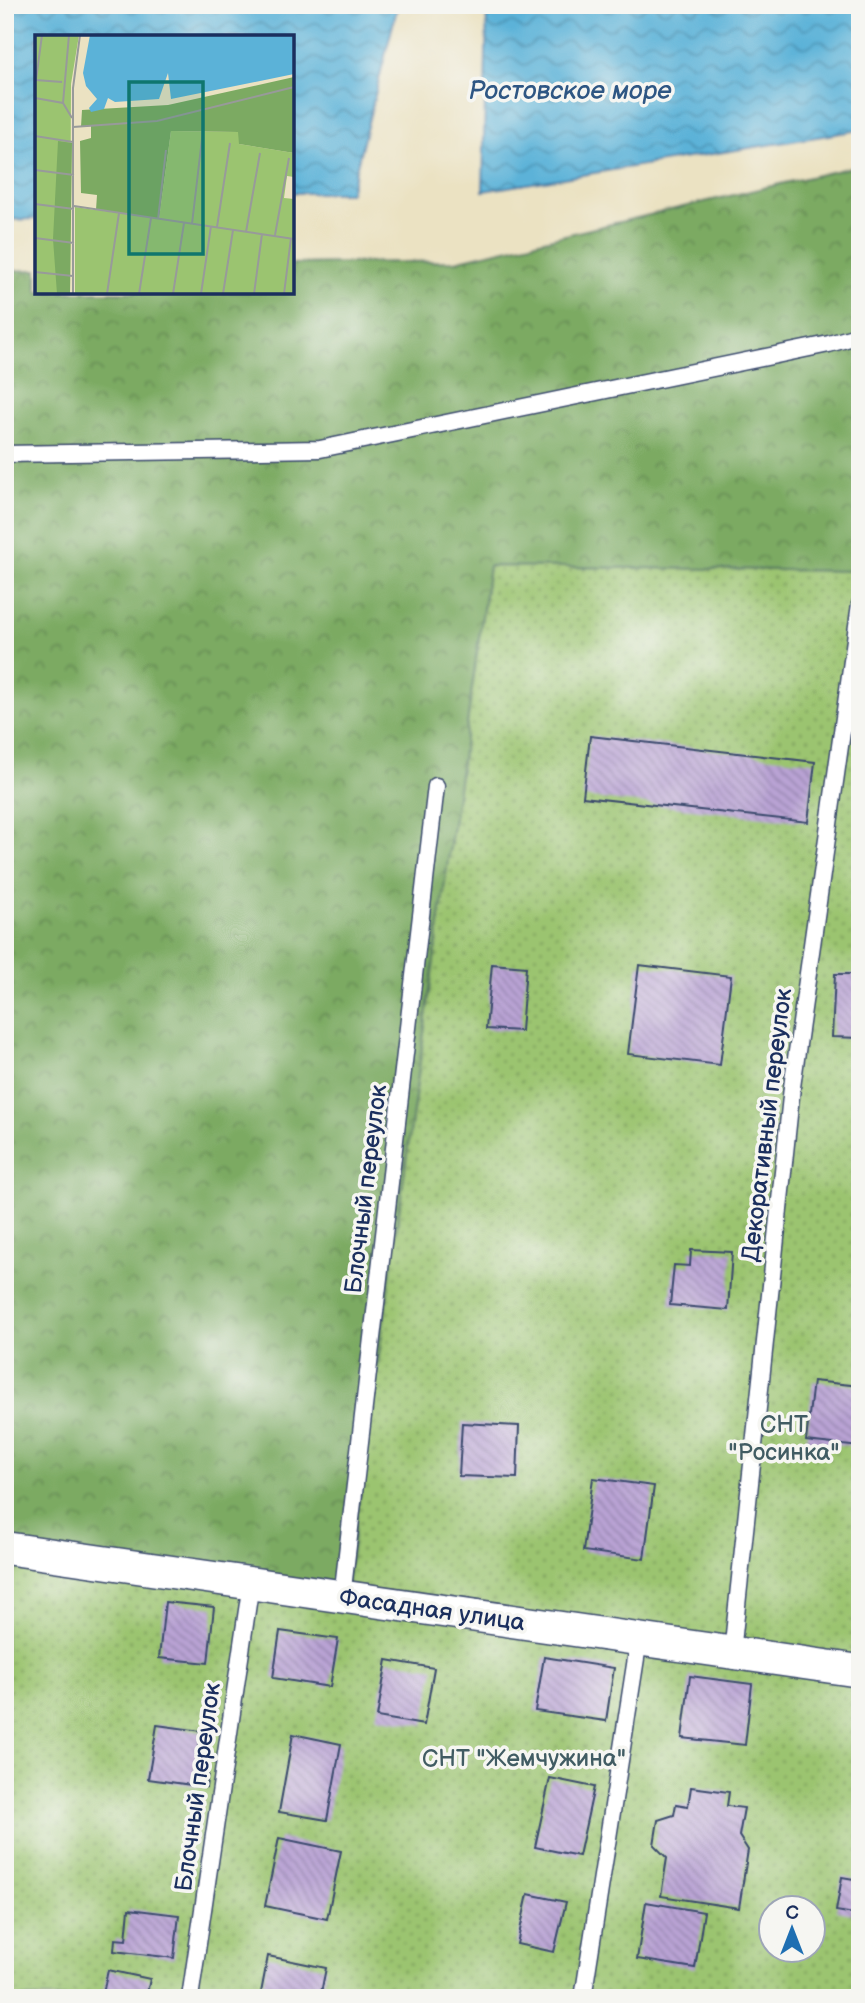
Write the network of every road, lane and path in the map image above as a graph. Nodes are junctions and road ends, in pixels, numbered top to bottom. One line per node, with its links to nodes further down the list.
1 (860, 335): 2 (lane)
2 (5, 454)
3 (860, 604): 9 (lane, Декоративный переулок)
4 (436, 786): 7 (lane, Блочный переулок)
5 (5, 1548): 6 (street, Фасадная улица)
6 (251, 1583): 7 (street, Фасадная улица); 11 (lane, Блочный переулок)
7 (342, 1597): 8 (street, Фасадная улица)
8 (639, 1639): 9 (street, Фасадная улица); 12 (lane)
9 (732, 1653): 10 (street, Фасадная улица)
10 (860, 1671)
11 (190, 1998)
12 (583, 1998)

